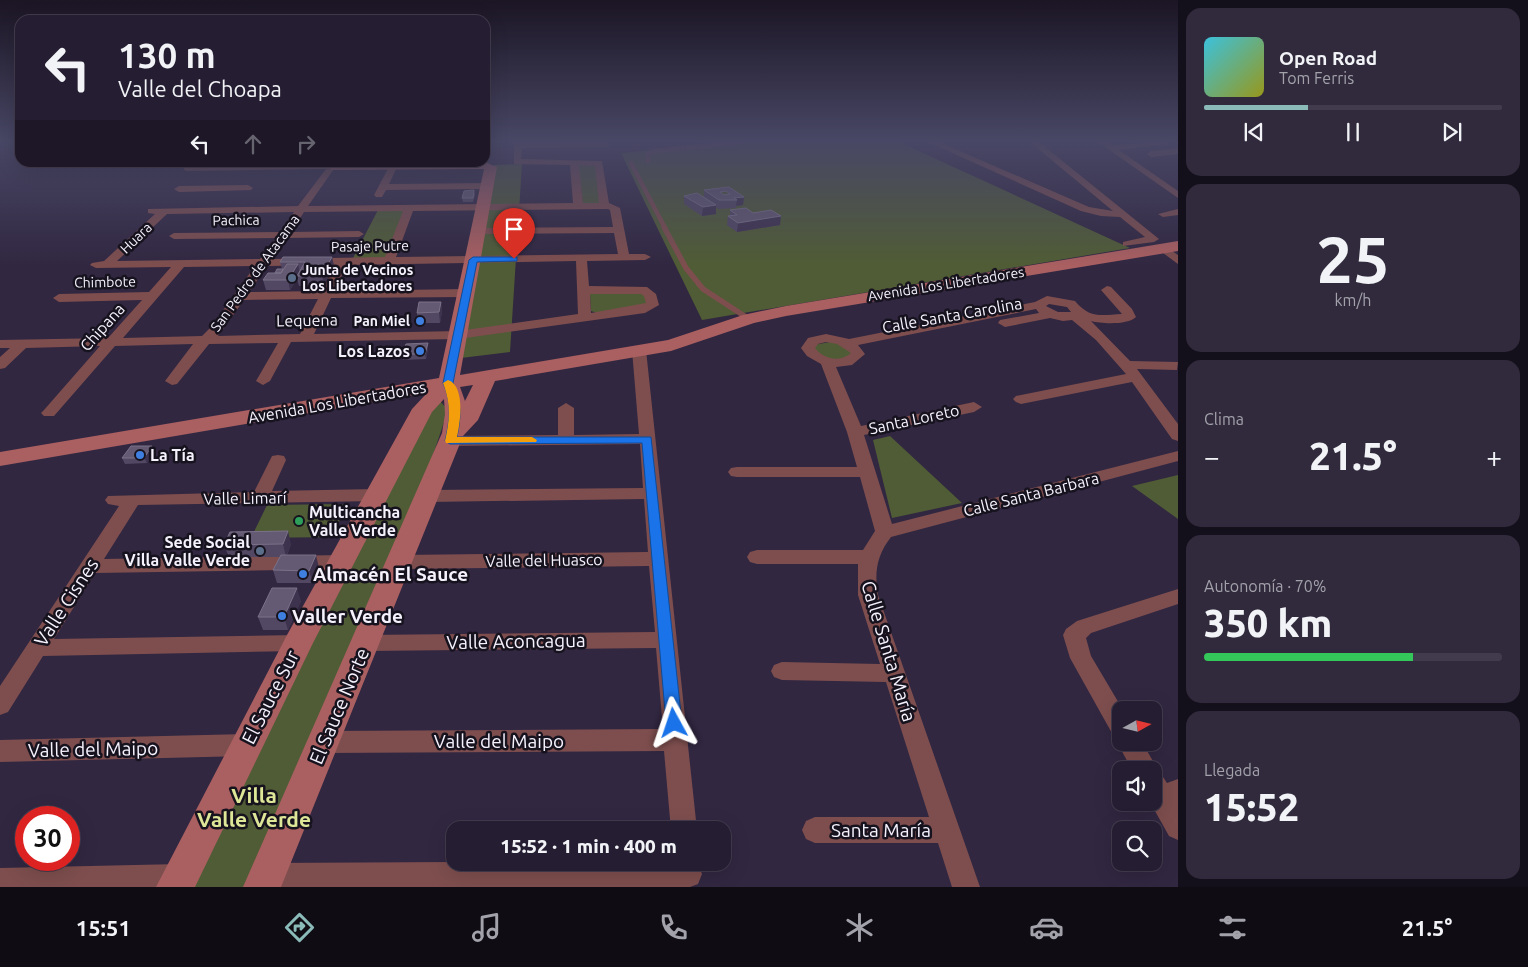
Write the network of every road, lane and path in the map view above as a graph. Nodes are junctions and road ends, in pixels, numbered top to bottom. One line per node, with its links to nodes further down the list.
1 (252, 183): 14 (street)
2 (319, 183): 20 (street, San Pedro de Atacama)
3 (385, 183): 11 (street)
4 (576, 183): 15 (street)
5 (601, 183): 16 (street)
6 (642, 183): 56 (lane)
7 (1026, 183): 24 (street)
8 (1085, 183): 24 (street)
9 (1160, 183): 13 (street)
10 (488, 186): 11 (street); 17 (street)
11 (383, 187): 18 (street)
12 (179, 189): 14 (street)
13 (1178, 195)
14 (238, 199): 20 (street); 22 (street)
15 (578, 206): 16 (street); 17 (street)
16 (604, 206): 26 (street)
17 (484, 207): 19 (street); 27 (street)
18 (372, 208): 19 (street); 20 (street)
19 (409, 208): 39 (street)
20 (300, 209): 28 (street, San Pedro de Atacama)
21 (152, 211): 22 (street)
22 (164, 211): 42 (street, Huara)
23 (1178, 212): 25 (street)
24 (1123, 214): 33 (street)
25 (1164, 214)
26 (619, 230): 27 (street); 35 (street)
27 (479, 231): 37 (street)
28 (283, 234): 29 (street, Pachica); 30 (street, Pachica); 41 (street, San Pedro de Atacama)
29 (359, 234)
30 (174, 236)
31 (1178, 236): 33 (street, Avenida Los Libertadores)
32 (1127, 244): 33 (street, Avenida Los Libertadores)
33 (1165, 244): 40 (street); 56 (street, Avenida Los Libertadores)
34 (581, 258): 35 (street, Pasaje Putre); 37 (street, Pasaje Putre); 45 (street)
35 (624, 258): 36 (street, Pasaje Putre)
36 (646, 258)
37 (473, 260): 39 (street, Pasaje Putre); 47 (street)
38 (343, 261): 39 (street, Pasaje Putre); 41 (street, Pasaje Putre); 48 (street)
39 (389, 261)
40 (1178, 261)
41 (263, 262): 43 (street, Pasaje Putre); 50 (street, San Pedro de Atacama)
42 (108, 264): 43 (street, Pasaje Putre); 44 (street, Pasaje Putre)
43 (181, 264): 49 (street, Chipana)
44 (96, 265)
45 (583, 290): 55 (street); 55 (street, Lequena)
46 (1107, 290): 54 (street)
47 (466, 292): 48 (street); 58 (street)
48 (327, 294): 50 (street); 60 (street)
49 (152, 296): 51 (street, Chimbote); 62 (street, Chipana)
50 (240, 296): 61 (street, San Pedro de Atacama)
51 (59, 298)
52 (1038, 305): 53 (street); 54 (street, Calle Santa Carolina); 65 (street, Calle Santa Carolina)
53 (1052, 314): 54 (street); 65 (street, Calle Santa Carolina)
54 (1075, 315): 69 (street)
55 (585, 317): 58 (street, Lequena)
56 (749, 319): 57 (street, Avenida Los Libertadores)
57 (730, 325): 66 (street, Avenida Los Libertadores); 71 (street, Avenida Los Libertadores)
58 (458, 335): 60 (street, Lequena); 71 (street)
59 (287, 338): 60 (street, Lequena); 61 (street, Lequena); 75 (street)
60 (305, 338)
61 (205, 340): 62 (street, Lequena); 74 (street, San Pedro de Atacama)
62 (112, 342): 63 (street, Lequena); 79 (street, Chipana)
63 (23, 343): 64 (street, Lequena); 68 (street)
64 (0, 344)
65 (853, 347): 67 (street); 67 (street)
66 (639, 350): 72 (street, Avenida Los Libertadores); 83 (street)
67 (827, 361): 81 (street)
68 (0, 365)
69 (1124, 365): 70 (street); 73 (street)
70 (1177, 366)
71 (449, 376): 72 (street, Avenida Los Libertadores); 82 (street, El Sauce Norte); 85 (street, Avenida Los Libertadores); 87 (street, Avenida Los Libertadores); 92 (street, El Sauce Sur)
72 (487, 376): 82 (street)
73 (1134, 377): 76 (street); 80 (street)
74 (172, 381)
75 (263, 381)
76 (1021, 399)
77 (974, 407): 81 (street, Santa Loreto)
78 (566, 408): 84 (street)
79 (49, 413)
80 (1175, 428)
81 (855, 432): 90 (street)
82 (452, 437): 84 (street); 93 (street, El Sauce Norte)
83 (647, 439): 84 (street); 91 (street)
84 (566, 440)
85 (0, 444)
86 (1178, 456): 96 (street, Calle Santa Barbara)
87 (0, 459)
88 (278, 460): 94 (street)
89 (737, 472): 90 (street)
90 (867, 472): 96 (street)
91 (652, 493): 93 (street); 99 (street)
92 (376, 495): 94 (street, Valle Limarí); 100 (street, El Sauce Sur)
93 (427, 496): 101 (street, El Sauce Norte)
94 (260, 497): 95 (street, Valle Limarí)
95 (123, 500): 102 (street, Valle Cisnes)
96 (885, 532): 98 (street, Calle Santa María)
97 (756, 557): 98 (street)
98 (868, 557): 110 (street, Calle Santa María)
99 (658, 559): 101 (street, Valle del Huasco); 105 (street)
100 (340, 562): 102 (street); 106 (street, El Sauce Sur)
101 (399, 562): 107 (street, El Sauce Norte)
102 (90, 566): 108 (street, Valle Cisnes)
103 (1178, 596): 104 (street)
104 (1074, 639): 112 (street)
105 (666, 640): 107 (street, Valle Aconcagua); 113 (street)
106 (298, 643): 108 (street); 115 (street, El Sauce Sur)
107 (365, 643): 114 (street, El Sauce Norte)
108 (36, 648): 111 (street, Valle Cisnes)
109 (782, 671): 110 (street)
110 (894, 673): 121 (street, Calle Santa María)
111 (0, 705)
112 (1112, 713)
113 (675, 740): 114 (street, Valle del Maipo); 118 (street)
114 (323, 742): 124 (street, El Sauce Norte)
115 (246, 745): 116 (street, Valle del Maipo); 125 (street, El Sauce Sur)
116 (0, 751)
117 (1164, 791): 119 (street)
118 (683, 821)
119 (1178, 827)
120 (815, 830): 121 (street, Santa María)
121 (946, 830): 126 (street, Calle Santa María)
122 (688, 875): 124 (street)
123 (0, 882): 125 (street)
124 (264, 882)
125 (178, 883)
126 (966, 887)

